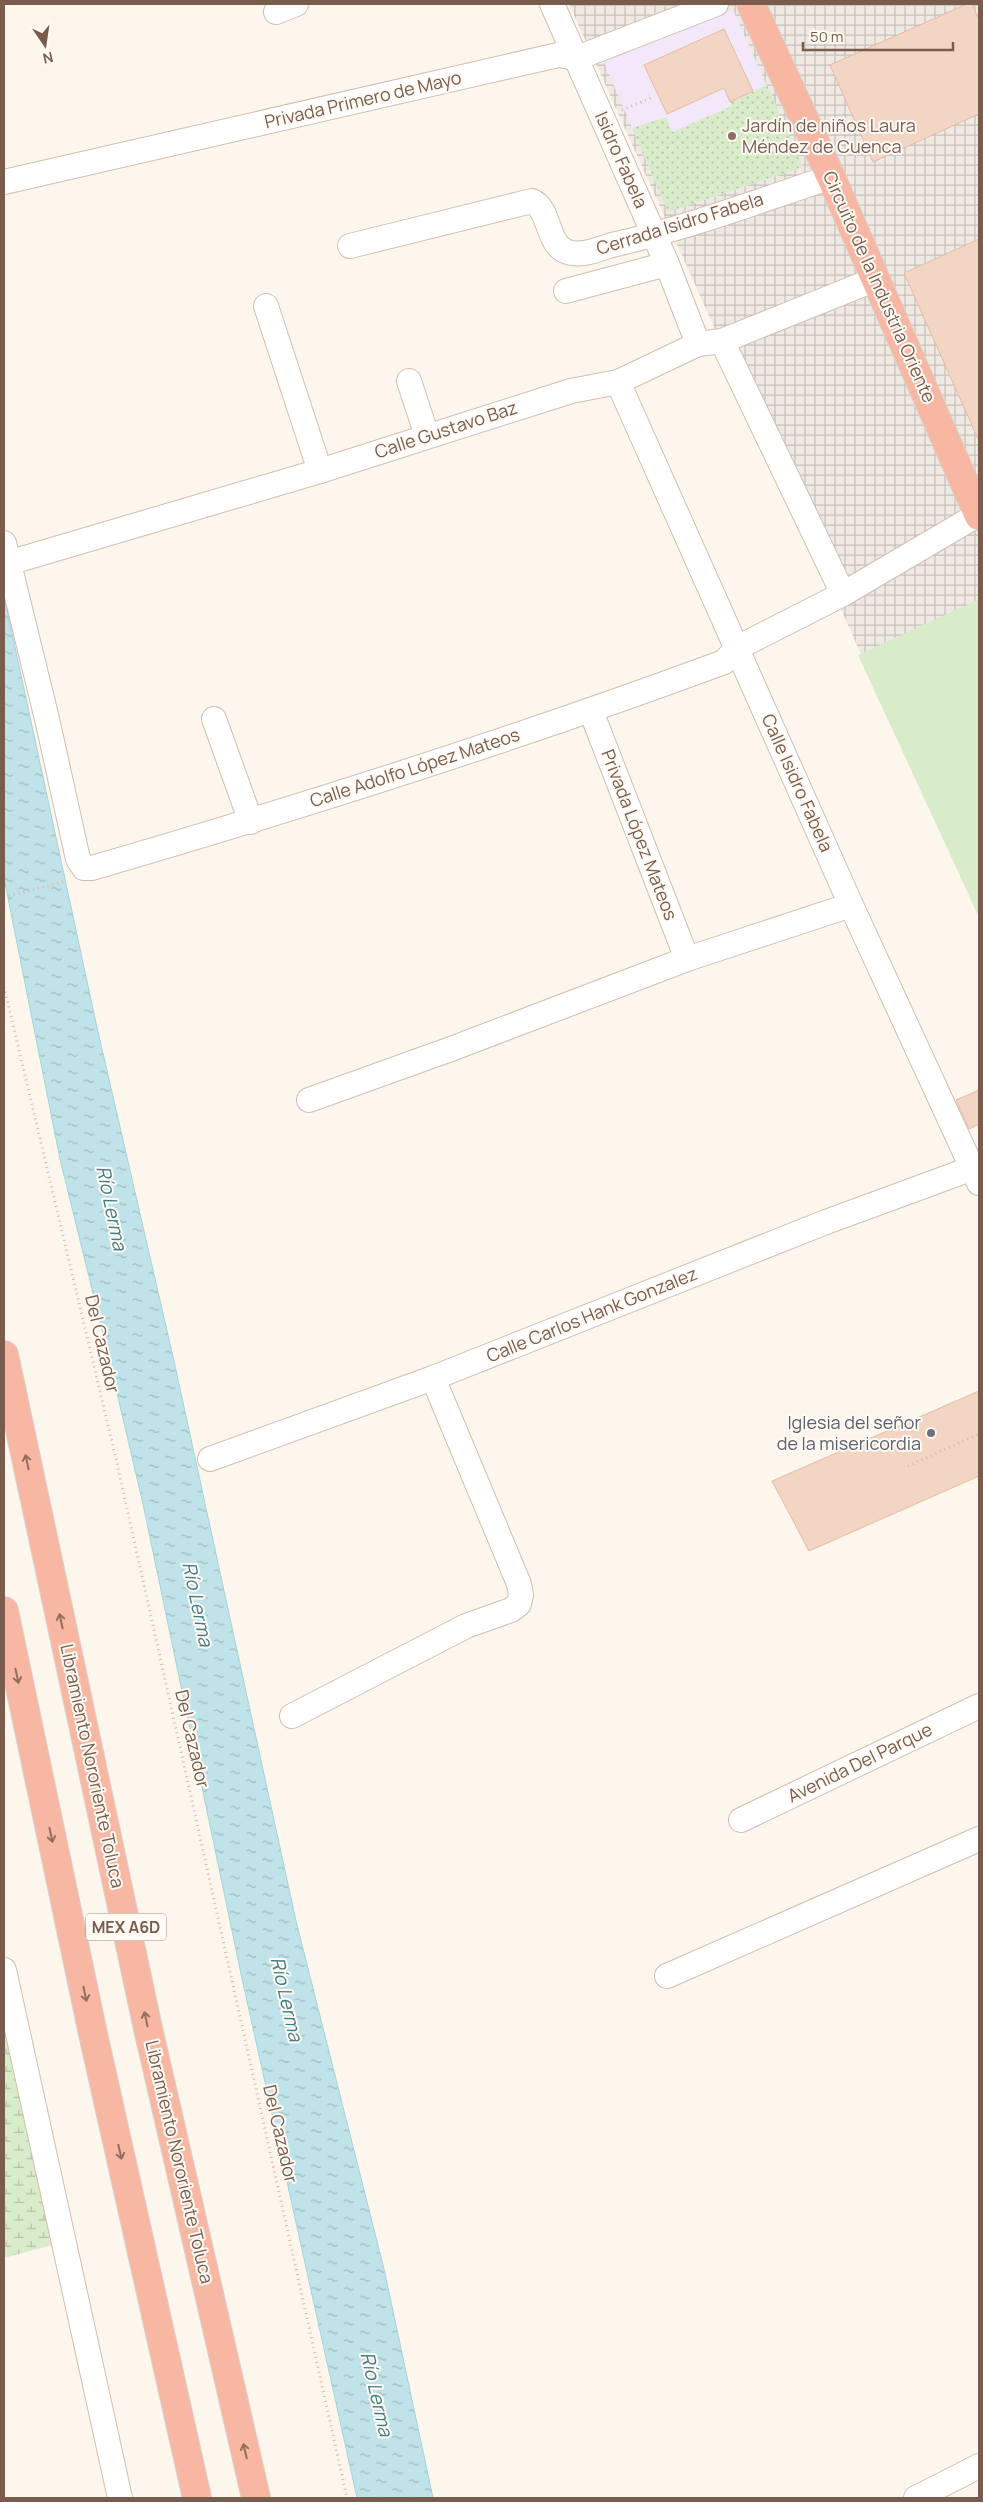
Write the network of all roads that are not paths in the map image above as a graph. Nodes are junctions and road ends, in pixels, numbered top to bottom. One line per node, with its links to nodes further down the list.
1 (552, 4): 4 (street, Isidro Fabela)
2 (716, 4): 4 (street, Privada Primero de Mayo)
3 (752, 4): 5 (highway, Circuito de la Industria Oriente)
4 (577, 58): 6 (street, Privada Primero de Mayo); 7 (street, Isidro Fabela)
5 (831, 177): 7 (street, Cerrada Isidro Fabela); 10 (highway, Circuito de la Industria Oriente)
6 (4, 182)
7 (654, 236): 8 (street, Cerrada Isidro Fabela); 9 (street, Isidro Fabela)
8 (350, 246)
9 (667, 264): 11 (street); 14 (street, Isidro Fabela)
10 (876, 279): 13 (street, Calle Gustavo Baz); 19 (highway, Circuito de la Industria Oriente)
11 (566, 292)
12 (266, 306): 18 (street)
13 (722, 342): 14 (street, Calle Gustavo Baz); 21 (street)
14 (698, 344): 16 (street, Calle Gustavo Baz)
15 (409, 381): 17 (street)
16 (618, 382): 17 (street, Calle Gustavo Baz); 22 (street, Calle Isidro Fabela)
17 (427, 436): 18 (street, Calle Gustavo Baz)
18 (320, 471): 20 (street, Calle Gustavo Baz)
19 (979, 515): 21 (street, Calle Adolfo López Mateos)
20 (6, 553): 25 (street, Calle Adolfo López Mateos)
21 (843, 594): 22 (street, Calle Adolfo López Mateos)
22 (737, 648): 23 (street, Calle Adolfo López Mateos); 26 (street, Calle Isidro Fabela)
23 (591, 711): 25 (street, Calle Adolfo López Mateos); 27 (street, Privada López Mateos)
24 (214, 719): 25 (street)
25 (251, 822)
26 (851, 905): 27 (street); 29 (street, Calle Isidro Fabela)
27 (686, 959): 28 (street)
28 (309, 1100)
29 (976, 1176): 31 (street, Calle Carlos Hank Gonzalez)
30 (4, 1355): 43 (highway, Libramiento Nororiente Toluca / MEX A6D, one-way to 30)
31 (434, 1378): 32 (street, Calle Carlos Hank Gonzalez); 35 (street)
32 (210, 1459)
33 (4, 1611): 42 (highway, MEX A6D, one-way to 42)
34 (979, 1706): 36 (street, Avenida Del Parque)
35 (292, 1716)
36 (741, 1820)
37 (979, 1839): 39 (street)
38 (4, 1970): 41 (street)
39 (667, 1976)
40 (979, 2466): 44 (street)
41 (120, 2498)
42 (197, 2498)
43 (256, 2498)
44 (916, 2498)

